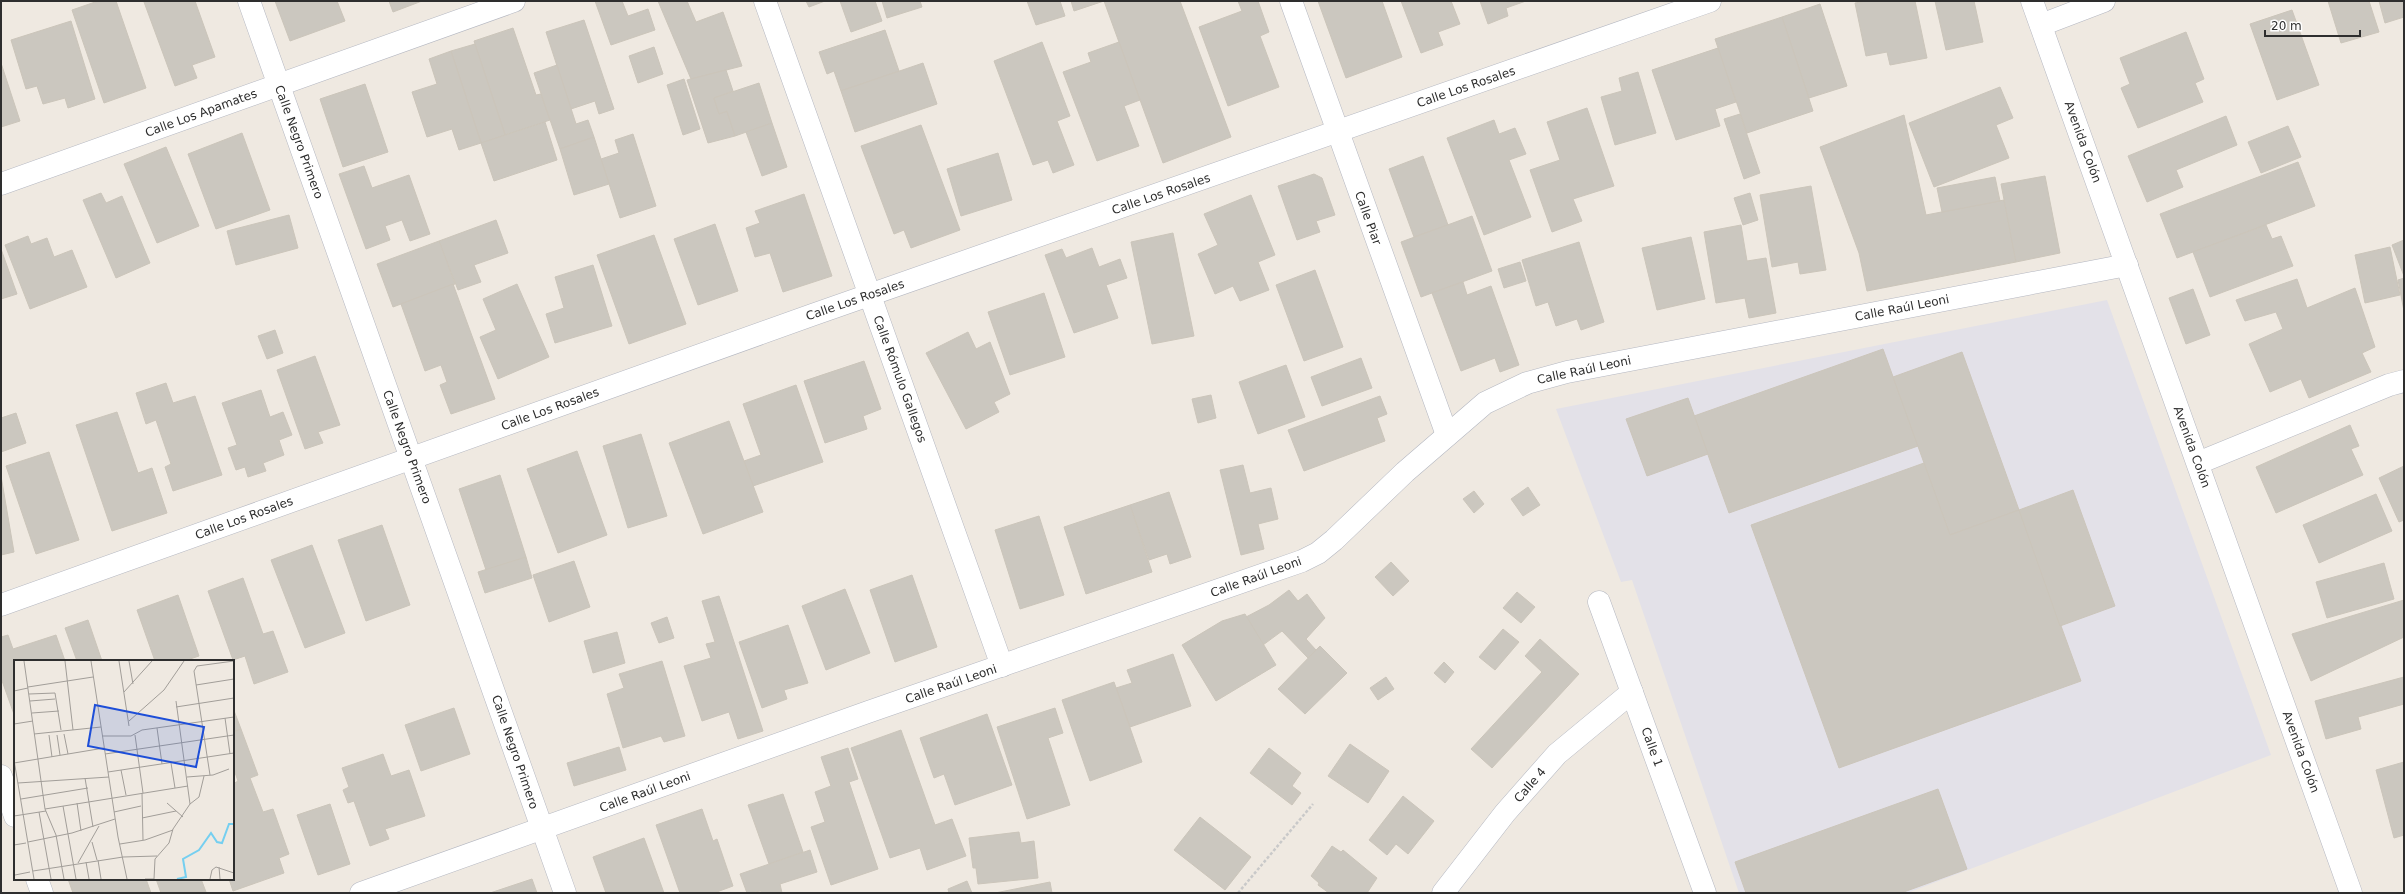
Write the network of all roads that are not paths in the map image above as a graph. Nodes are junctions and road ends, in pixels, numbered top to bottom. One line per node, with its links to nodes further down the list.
1 (249, 1): 9 (street, Calle Negro Primero)
2 (514, 1): 9 (street, Calle Los Apamates)
3 (765, 1): 13 (street, Calle Rómulo Gallegos)
4 (1291, 1): 10 (street, Calle Piar)
5 (1710, 1): 10 (street, Calle Los Rosales)
6 (2032, 1): 8 (street, Avenida Colón)
7 (2104, 1): 8 (street)
8 (2040, 25): 12 (street, Avenida Colón)
9 (279, 85): 11 (street, Calle Los Apamates); 16 (street, Calle Negro Primero)
10 (1337, 132): 13 (street, Calle Los Rosales); 15 (street, Calle Piar)
11 (1, 184)
12 (2128, 265): 15 (street, Calle Raúl Leoni); 17 (street, Avenida Colón)
13 (870, 295): 16 (street, Calle Los Rosales); 20 (street, Calle Rómulo Gallegos)
14 (2404, 381): 17 (street)
15 (1447, 435): 20 (street, Calle Raúl Leoni)
16 (411, 459): 19 (street, Calle Los Rosales); 24 (street, Calle Negro Primero)
17 (2198, 464): 31 (street, Avenida Colón)
18 (1599, 602): 21 (street, Calle 1)
19 (1, 604)
20 (1002, 666): 24 (street, Calle Raúl Leoni)
21 (1632, 692): 29 (street, Calle 4); 30 (street, Calle 1)
22 (1, 776): 23 (street)
23 (14, 813)
24 (542, 828): 27 (street, Calle Raúl Leoni); 28 (street, Calle Negro Primero)
25 (37, 880): 26 (street)
26 (42, 893)
27 (361, 893)
28 (565, 893)
29 (1443, 893)
30 (1705, 893)
31 (2351, 893)

